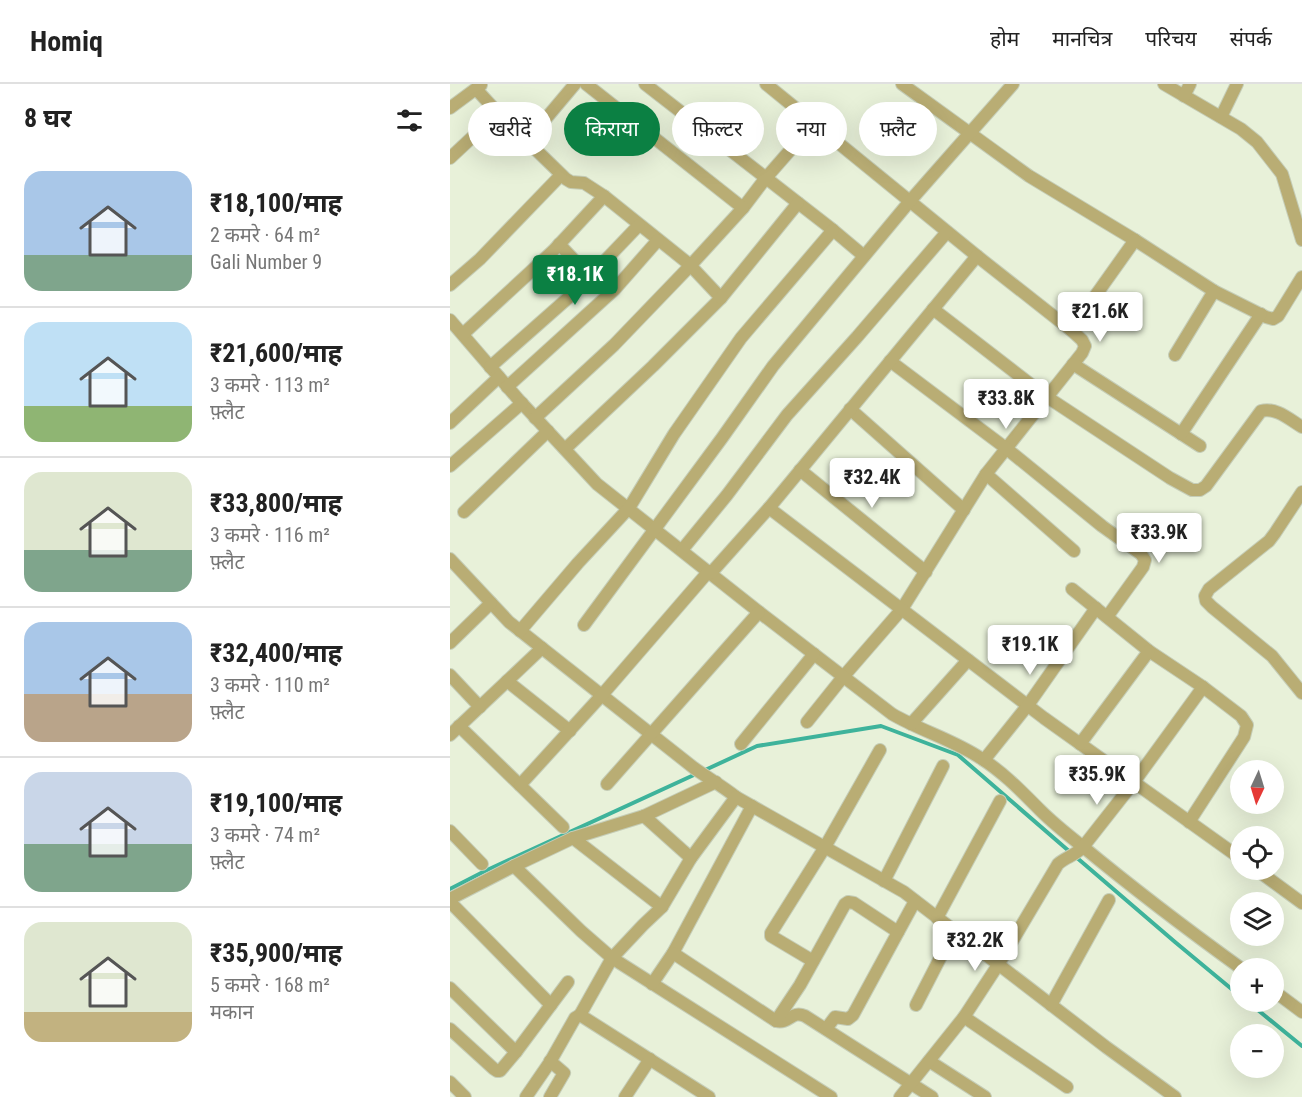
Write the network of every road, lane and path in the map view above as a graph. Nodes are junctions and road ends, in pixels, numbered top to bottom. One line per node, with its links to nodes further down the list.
1 (575, 84): 15 (street)
2 (586, 84): 28 (street)
3 (645, 84): 24 (street)
4 (765, 84): 13 (street)
5 (902, 84): 17 (street)
6 (1012, 84): 17 (street)
7 (1164, 84): 11 (street)
8 (1190, 84): 11 (street)
9 (1237, 84): 16 (street)
10 (479, 86): 12 (street); 14 (street)
11 (1184, 96): 16 (street)
12 (490, 102)
13 (788, 102)
14 (450, 108)
15 (552, 111)
16 (1221, 117): 34 (street)
17 (969, 134): 26 (street); 33 (street)
18 (468, 141): 22 (street)
19 (847, 150): 26 (street)
20 (542, 156): 23 (street)
21 (785, 156): 24 (street)
22 (450, 158)
23 (561, 175): 25 (street); 41 (street)
24 (765, 179): 27 (street); 28 (street)
25 (604, 196): 29 (street); 35 (street)
26 (910, 201): 31 (street); 36 (street)
27 (798, 203): 30 (street); 43 (street)
28 (743, 208): 38 (street)
29 (639, 225): 32 (street); 39 (street)
30 (833, 230): 36 (street); 68 (street)
31 (947, 232): 37 (street); 73 (street)
32 (658, 240): 38 (street); 52 (street)
33 (1136, 240): 42 (street); 47 (street)
34 (1302, 240)
35 (559, 244): 39 (street); 46 (street)
36 (864, 256): 72 (street)
37 (977, 256): 44 (street); 47 (street)
38 (690, 266): 43 (street); 56 (street)
39 (590, 277): 51 (street)
40 (1302, 277): 45 (street)
41 (450, 285)
42 (1214, 291): 45 (street); 48 (street)
43 (721, 298): 62 (street)
44 (933, 309): 49 (street); 53 (street)
45 (1262, 314): 60 (street)
46 (455, 329): 51 (street)
47 (1071, 330): 50 (street)
48 (1175, 355)
49 (890, 361): 55 (street); 63 (street)
50 (1073, 364): 53 (street); 60 (street)
51 (490, 367): 52 (street)
52 (503, 382): 54 (street); 57 (street)
53 (1047, 397): 58 (street); 63 (street)
54 (522, 404): 56 (street); 64 (street)
55 (850, 409): 65 (street); 70 (street)
56 (535, 418): 59 (street)
57 (450, 423)
58 (1302, 427)
59 (548, 431): 62 (street); 71 (street)
60 (1181, 434): 61 (street)
61 (1200, 446)
62 (565, 449): 68 (street)
63 (1006, 450): 66 (street); 83 (street)
64 (450, 466)
65 (800, 470): 69 (street); 77 (street)
66 (986, 474): 70 (street); 74 (street)
67 (1302, 492): 95 (street)
68 (629, 508): 72 (street); 85 (street)
69 (769, 508): 76 (street); 81 (street)
70 (964, 510): 77 (street)
71 (464, 512)
72 (656, 529): 73 (street); 84 (street)
73 (682, 550): 76 (street)
74 (1074, 551)
75 (450, 559): 79 (street)
76 (709, 571): 82 (street); 96 (street)
77 (926, 572): 81 (street)
78 (1072, 589): 80 (street)
79 (491, 603): 85 (street); 86 (street)
80 (1096, 608): 83 (street); 97 (street)
81 (902, 609): 90 (street); 92 (street)
82 (759, 612): 89 (street); 103 (street)
83 (1107, 617): 88 (street)
84 (584, 625)
85 (520, 631): 87 (street)
86 (450, 642)
87 (542, 648): 93 (street); 96 (street)
88 (1149, 651): 94 (street); 105 (street)
89 (814, 654): 92 (street); 104 (street)
90 (968, 660): 97 (street); 100 (street)
91 (450, 675): 98 (street)
92 (843, 677): 99 (street); 100 (street)
93 (507, 681): 98 (street); 102 (street)
94 (1203, 687): 110 (street); 117 (street)
95 (1302, 693)
96 (602, 695): 102 (street); 103 (street)
97 (1028, 705): 105 (street); 107 (street)
98 (480, 707): 101 (street)
99 (807, 722)
100 (911, 724): 107 (street)
101 (455, 730): 112 (street)
102 (570, 731): 112 (street)
103 (652, 735): 109 (street); 111 (street)
104 (741, 744)
105 (1080, 744): 110 (street)
106 (880, 750): 121 (street)
107 (984, 760): 122 (street)
108 (943, 766): 128 (street)
109 (712, 780): 113 (street); 116 (street)
110 (1134, 782): 117 (street); 122 (street)
111 (607, 784)
112 (520, 785): 118 (street)
113 (736, 797): 115 (street); 124 (street)
114 (1000, 801): 134 (street)
115 (752, 806): 121 (street); 137 (street)
116 (644, 816): 120 (street); 124 (street)
117 (1189, 822): 123 (street)
118 (563, 827)
119 (450, 831): 125 (street)
120 (573, 838): 126 (street); 133 (street)
121 (825, 847): 128 (street); 140 (street)
122 (1080, 850): 139 (street); 141 (street)
123 (1230, 851)
124 (692, 858): 133 (street)
125 (482, 864)
126 (514, 866): 129 (street); 138 (street)
127 (1271, 880): 132 (street)
128 (884, 881): 131 (street)
129 (450, 900): 146 (street)
130 (1109, 900): 148 (street)
131 (915, 901): 134 (street); 135 (street)
132 (1302, 903)
133 (662, 907): 138 (street)
134 (937, 918): 136 (street)
135 (898, 932): 140 (street); 154 (street)
136 (954, 932): 141 (street); 147 (street)
137 (673, 953): 143 (street); 152 (street)
138 (612, 958): 143 (street); 150 (street)
139 (1230, 960)
140 (813, 961): 152 (street)
141 (998, 965): 148 (street); 151 (street)
142 (568, 982): 146 (street)
143 (651, 984): 167 (street)
144 (450, 988): 155 (street)
145 (1284, 999): 149 (street)
146 (551, 1005): 155 (street)
147 (916, 1005)
148 (1051, 1005): 171 (street)
149 (1302, 1012)
150 (580, 1014): 156 (street); 157 (street)
151 (964, 1017): 158 (street); 161 (street)
152 (776, 1021): 154 (street)
153 (450, 1029): 155 (street)
154 (826, 1029): 160 (street)
155 (516, 1052)
156 (650, 1059): 162 (street); 166 (street)
157 (550, 1061): 164 (street); 165 (street)
158 (929, 1061): 160 (street); 170 (street)
159 (450, 1082): 163 (street)
160 (911, 1084): 168 (street); 169 (street)
161 (1067, 1087)
162 (706, 1096)
163 (465, 1097)
164 (526, 1097)
165 (550, 1097)
166 (625, 1097)
167 (831, 1097)
168 (900, 1097)
169 (932, 1097)
170 (985, 1097)
171 (1174, 1097)

